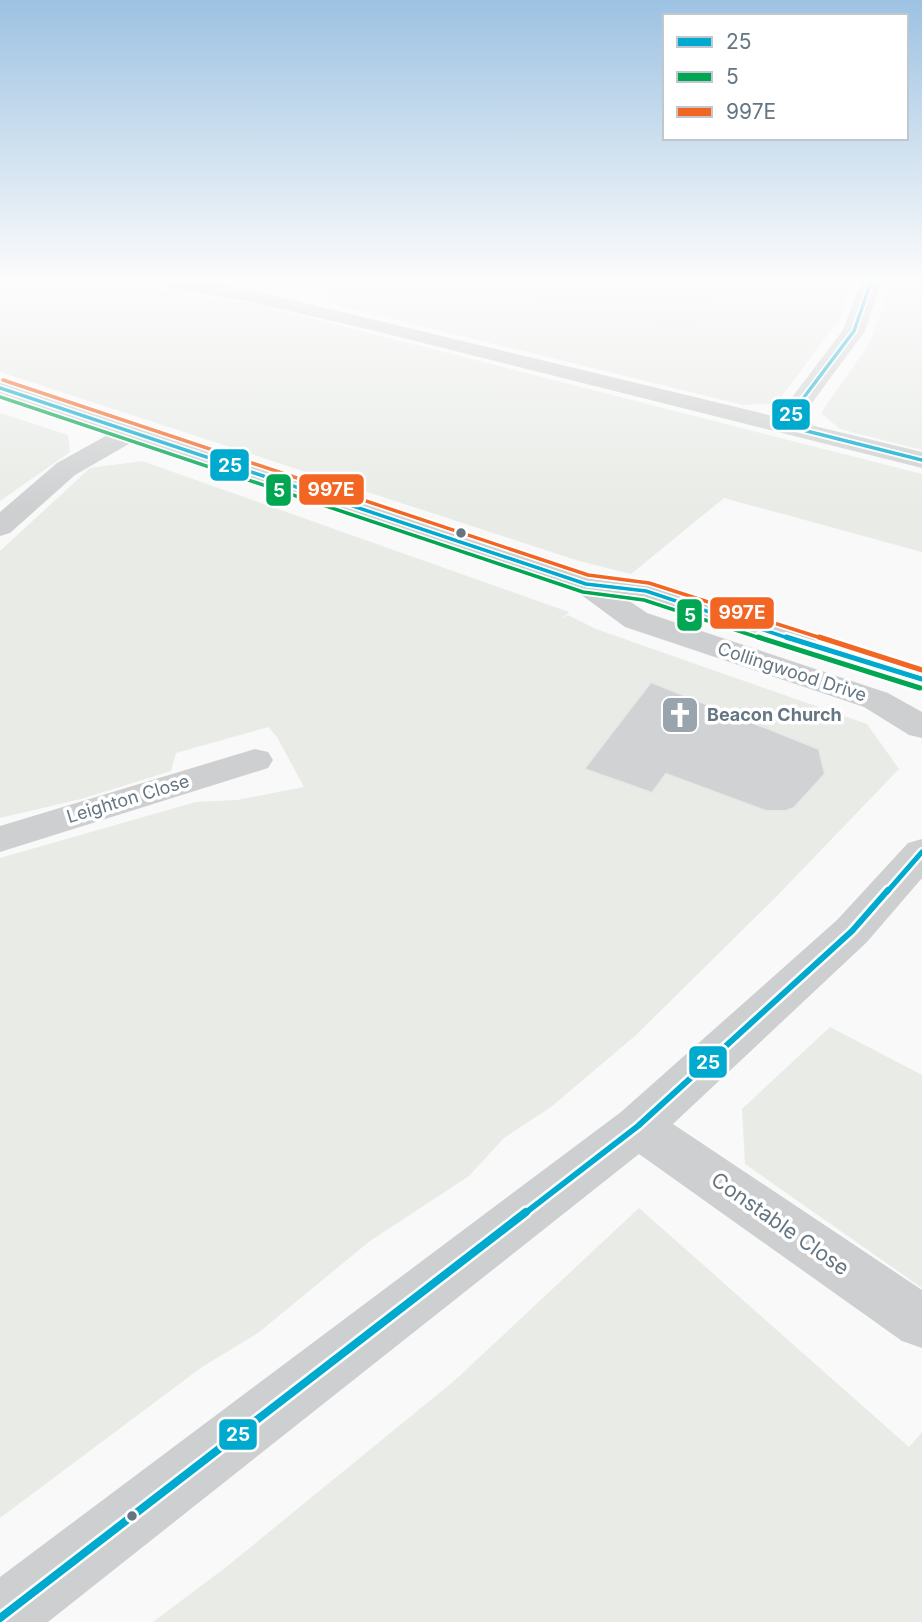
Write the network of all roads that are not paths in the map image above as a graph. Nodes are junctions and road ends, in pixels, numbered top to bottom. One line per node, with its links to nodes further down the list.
1 (505, 358): 4 (street)
2 (834, 358): 4 (street)
3 (0, 388): 5 (street, Collingwood Drive)
4 (783, 425): 6 (street)
5 (134, 431): 7 (street); 8 (street, Collingwood Drive)
6 (922, 460)
7 (0, 527)
8 (586, 584): 9 (street, Collingwood Drive); 11 (street, Collingwood Drive)
9 (922, 679)
10 (922, 703): 11 (street, Collingwood Drive)
11 (922, 726)
12 (256, 760): 13 (street, Leighton Close)
13 (0, 839)
14 (922, 852): 15 (street)
15 (638, 1126): 16 (street, Constable Close); 17 (street)
16 (922, 1322)
17 (0, 1618)

